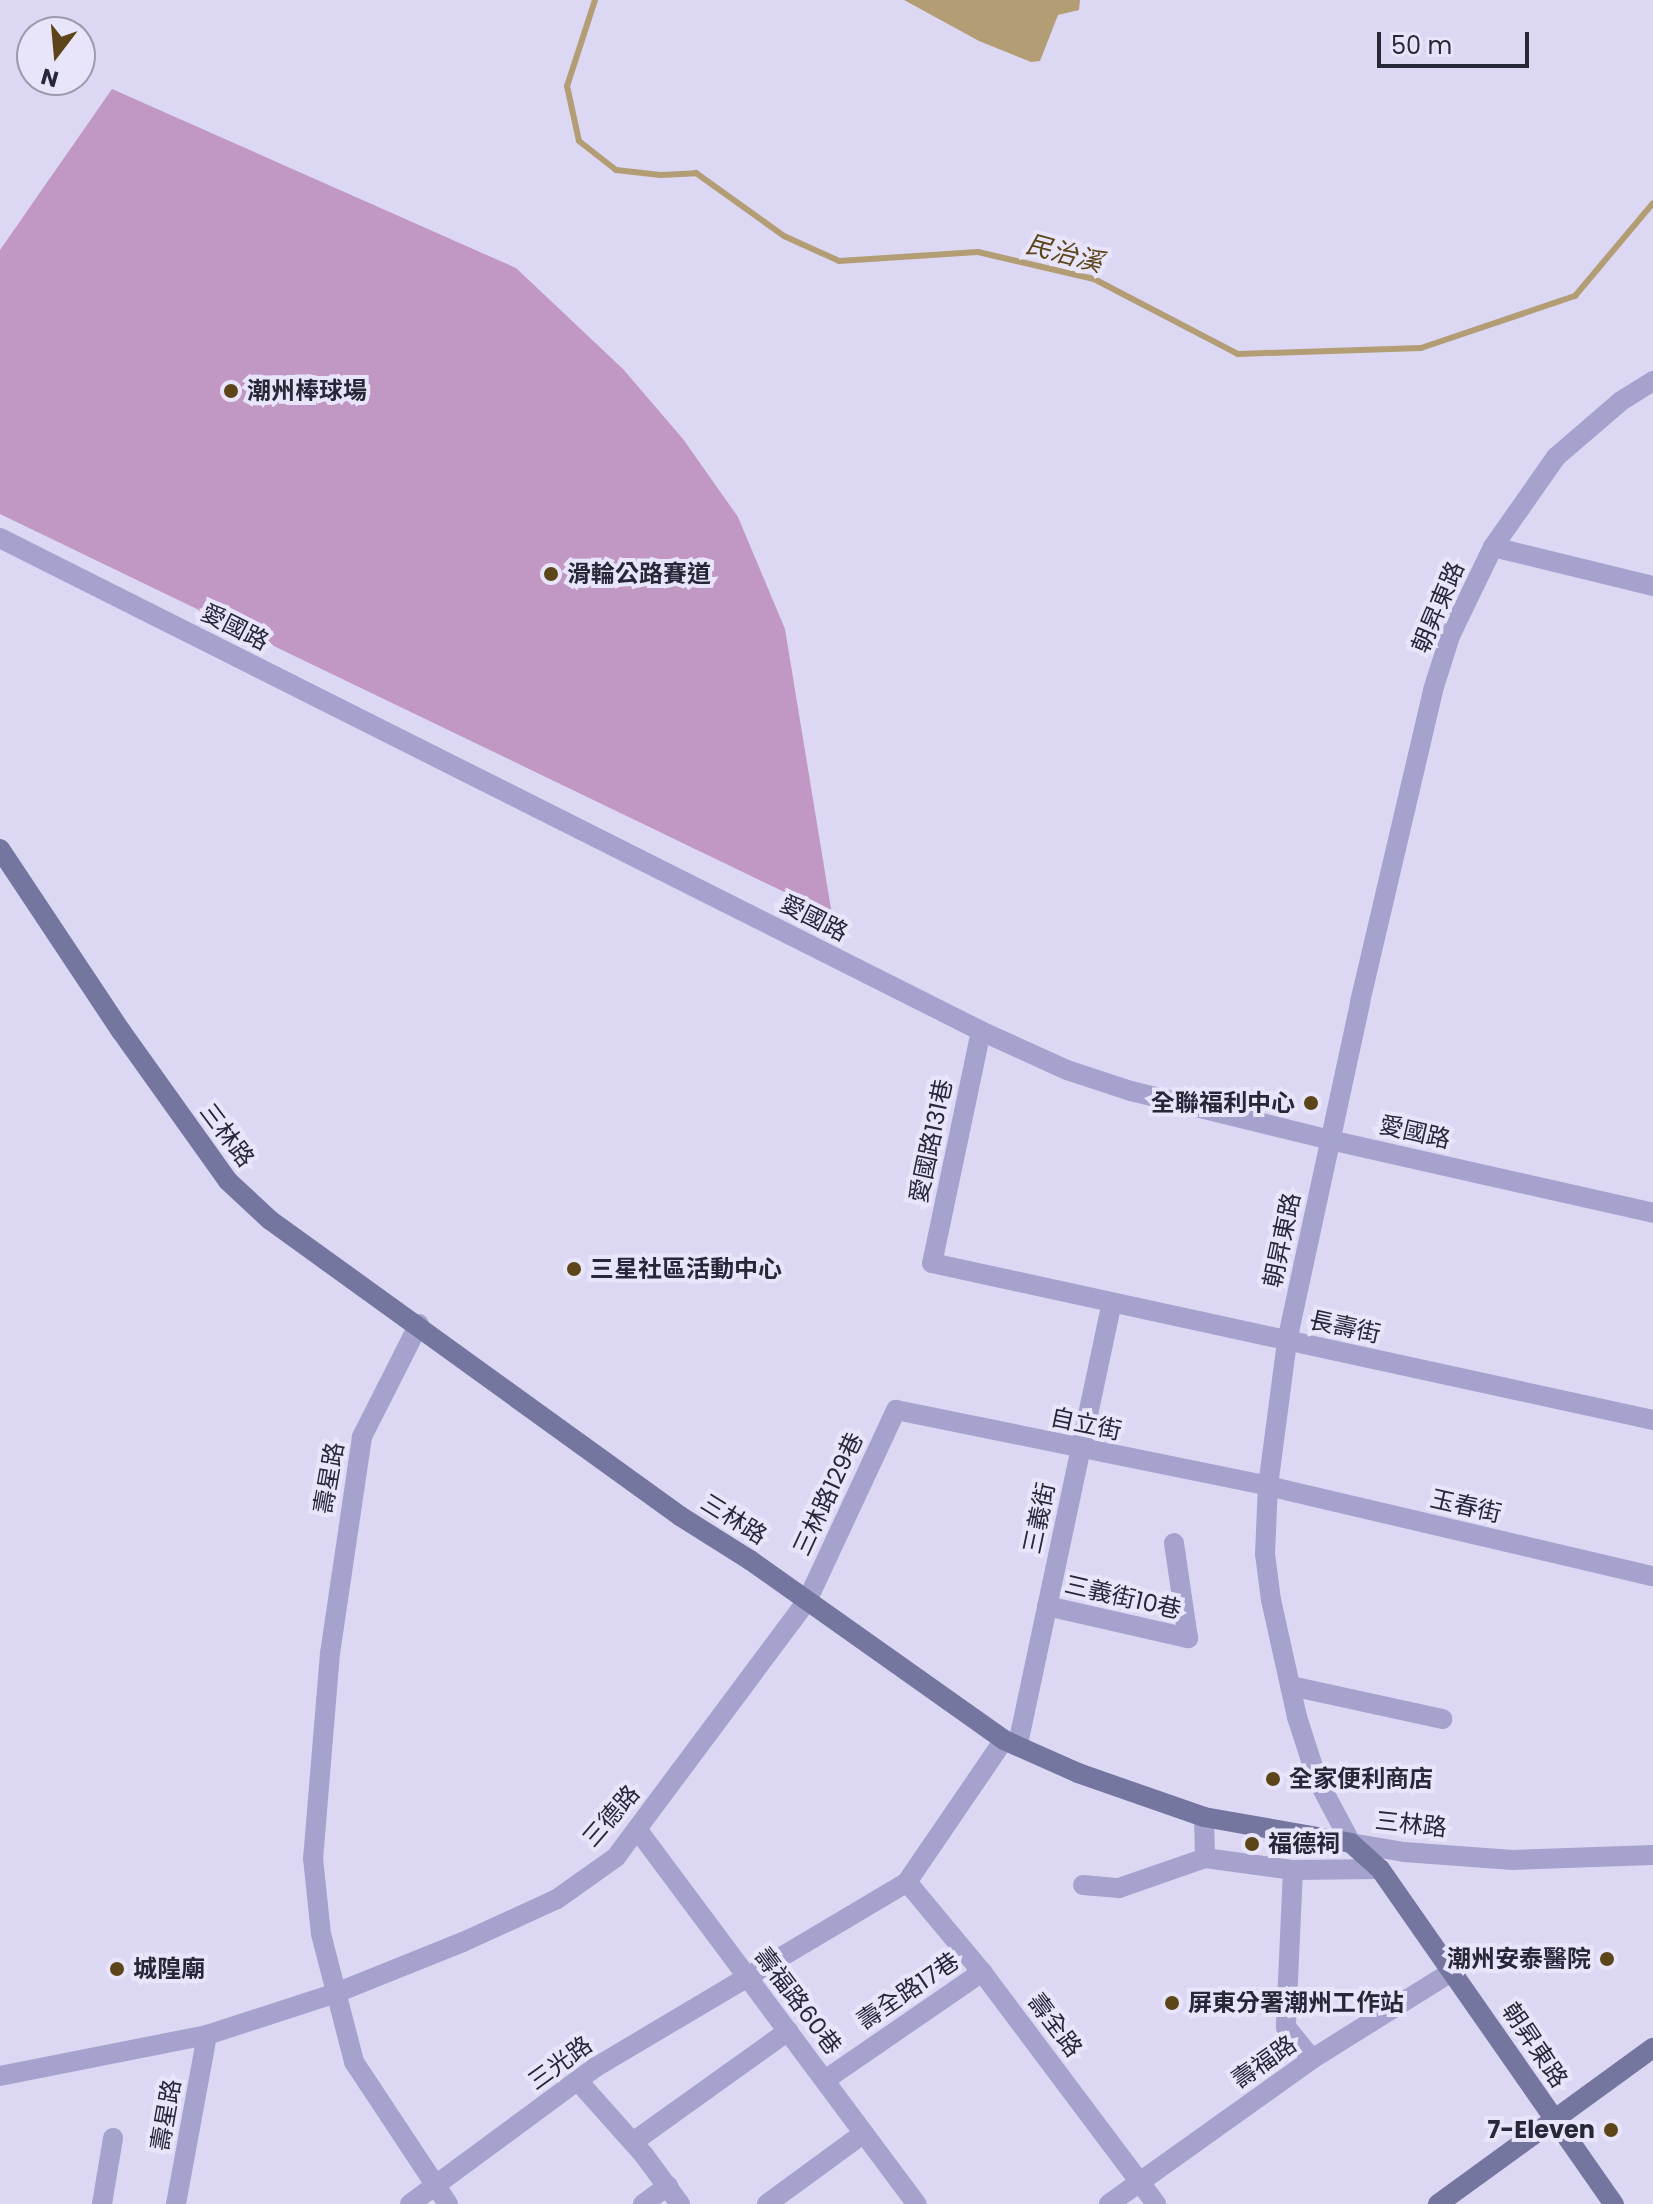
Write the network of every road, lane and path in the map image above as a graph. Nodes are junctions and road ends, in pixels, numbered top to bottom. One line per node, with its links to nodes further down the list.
1 (1653, 381): 3 (street, 朝昇東路)
2 (0, 538): 6 (street, 愛國路)
3 (1493, 547): 4 (street); 7 (street, 朝昇東路)
4 (1653, 586)
5 (0, 849): 11 (main road, 三林路)
6 (981, 1031): 7 (street, 愛國路); 9 (street, 愛國路131巷)
7 (1330, 1140): 8 (street, 愛國路); 12 (street, 朝昇東路)
8 (1653, 1213)
9 (932, 1263): 10 (street, 長壽街)
10 (1112, 1303): 12 (street, 長壽街); 15 (street, 三義街)
11 (419, 1324): 19 (main road, 三林路); 36 (street, 壽星路)
12 (1287, 1341): 14 (street, 長壽街); 16 (street, 朝昇東路)
13 (896, 1410): 15 (street, 自立街); 19 (street, 三林路129巷)
14 (1653, 1420)
15 (1080, 1450): 16 (street, 自立街); 20 (street, 三義街)
16 (1268, 1486): 18 (street, 玉春街); 21 (street, 朝昇東路)
17 (1174, 1543): 20 (street, 三義街10巷)
18 (1653, 1576)
19 (807, 1601): 23 (main road, 三林路); 25 (street, 三德路)
20 (1047, 1606): 23 (street, 三義街)
21 (1291, 1686): 22 (street); 26 (street, 朝昇東路)
22 (1442, 1719)
23 (1011, 1742): 24 (main road, 三林路); 31 (street)
24 (1204, 1817): 26 (main road, 三林路); 28 (street)
25 (637, 1829): 35 (street, 壽福路60巷); 36 (street, 三德路)
26 (1351, 1843): 27 (street, 三林路); 29 (main road, 朝昇東路)
27 (1651, 1853)
28 (1205, 1858): 30 (street); 32 (street)
29 (1380, 1869): 30 (street); 33 (main road, 朝昇東路)
30 (1293, 1870): 40 (street)
31 (907, 1882): 34 (street, 壽全路); 35 (street)
32 (1083, 1885)
33 (1453, 1971): 40 (street, 壽福路); 44 (main road, 朝昇東路)
34 (982, 1972): 42 (street, 壽全路17巷); 48 (street, 壽全路)
35 (747, 1977): 37 (street, 壽福路60巷); 43 (street, 三光路)
36 (336, 1993): 38 (street, 壽星路); 50 (street)
37 (788, 2031): 42 (street, 壽福路60巷); 47 (street)
38 (207, 2035): 41 (street, 壽星路); 52 (street, 壽星路)
39 (1653, 2048): 44 (main road)
40 (1312, 2059): 48 (street, 壽福路)
41 (0, 2076)
42 (825, 2080): 45 (street, 壽福路60巷)
43 (578, 2081): 47 (street); 50 (street, 三光路)
44 (1553, 2117): 61 (main road); 62 (main road, 朝昇東路)
45 (864, 2133): 57 (street); 58 (street, 壽福路60巷)
46 (113, 2138): 51 (street)
47 (633, 2142): 49 (street)
48 (1142, 2181): 59 (street, 壽福路); 60 (street, 壽全路)
49 (668, 2186): 55 (street); 56 (street)
50 (435, 2188): 53 (street, 三光路); 54 (street)
51 (102, 2204)
52 (176, 2204)
53 (410, 2204)
54 (448, 2204)
55 (643, 2204)
56 (680, 2204)
57 (767, 2204)
58 (917, 2204)
59 (1109, 2204)
60 (1156, 2204)
61 (1438, 2204)
62 (1614, 2204)

